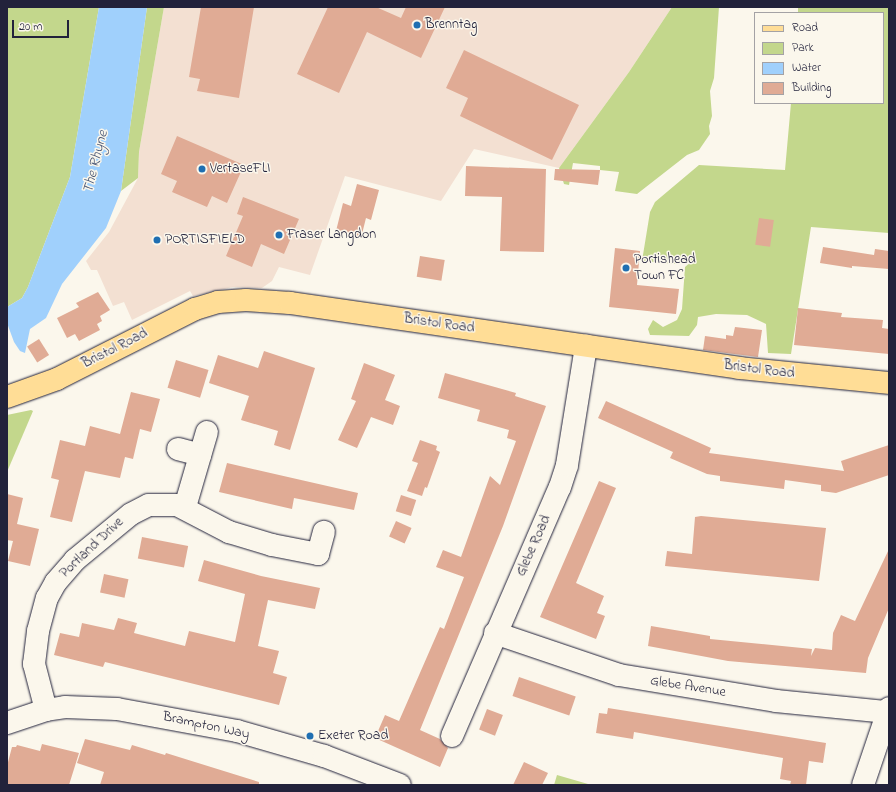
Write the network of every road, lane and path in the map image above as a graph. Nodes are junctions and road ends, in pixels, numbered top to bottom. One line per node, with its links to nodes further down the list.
1 (586, 346): 2 (main road, Bristol Road); 3 (main road, Bristol Road); 9 (street, Glebe Road)
2 (889, 383)
3 (7, 397)
4 (207, 432): 6 (street)
5 (178, 449): 6 (street)
6 (200, 455): 7 (street)
7 (186, 507): 8 (street, Portland Drive); 10 (street, Portland Drive)
8 (324, 532)
9 (496, 633): 11 (street, Glebe Avenue); 13 (street, Glebe Road)
10 (46, 710): 12 (street, Brampton Way); 14 (street, Brampton Way)
11 (888, 710): 15 (street)
12 (7, 723)
13 (452, 736)
14 (400, 785)
15 (862, 785)

